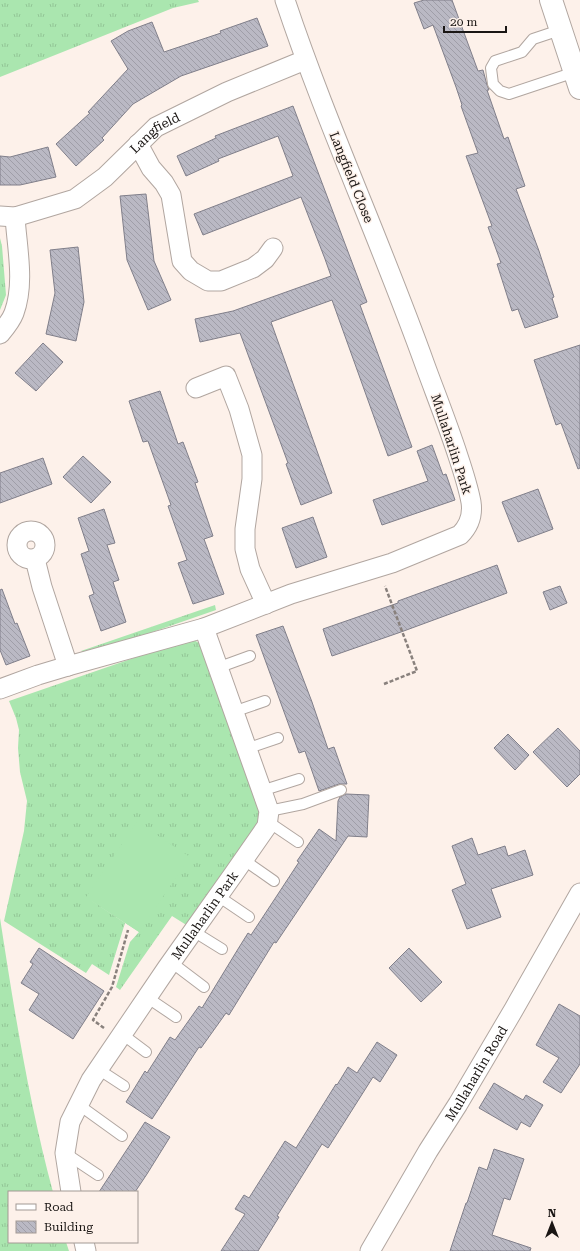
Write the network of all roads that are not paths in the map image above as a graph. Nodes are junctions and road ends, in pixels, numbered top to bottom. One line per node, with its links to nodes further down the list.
1 (285, 0): 4 (street, Langfield Close)
2 (551, 0): 3 (main road)
3 (560, 30): 5 (main road); 5 (lane)
4 (305, 60): 6 (street, Langfield); 9 (street, Langfield Close)
5 (579, 83)
6 (138, 144): 7 (street, Langfield); 8 (street)
7 (7, 217): 10 (street, Langfield)
8 (273, 248)
9 (398, 294): 13 (street, Mullaharlin Park)
10 (0, 334)
11 (196, 388): 13 (street)
12 (35, 559): 16 (street)
13 (266, 604): 14 (street, Mullaharlin Park)
14 (204, 628): 16 (street, Mullaharlin Park); 17 (street)
15 (250, 656): 17 (lane)
16 (68, 666): 18 (street, Mullaharlin Park)
17 (217, 668): 20 (street)
18 (0, 689)
19 (265, 701): 20 (lane)
20 (233, 712): 22 (street)
21 (278, 738): 22 (lane)
22 (246, 749): 25 (street)
23 (299, 779): 25 (lane)
24 (341, 790): 26 (lane)
25 (261, 791): 26 (street)
26 (268, 816): 27 (lane); 28 (street, Mullaharlin Park)
27 (298, 842)
28 (244, 860): 29 (lane); 31 (street, Mullaharlin Park)
29 (274, 881)
30 (580, 893): 48 (street, Mullaharlin Road)
31 (218, 896): 32 (lane); 33 (street, Mullaharlin Park)
32 (249, 917)
33 (193, 931): 34 (lane); 35 (street, Mullaharlin Park)
34 (222, 949)
35 (171, 962): 36 (lane); 37 (street, Mullaharlin Park)
36 (204, 987)
37 (145, 996): 38 (lane); 39 (street, Mullaharlin Park)
38 (176, 1017)
39 (120, 1037): 40 (lane); 41 (street, Mullaharlin Park)
40 (146, 1052)
41 (98, 1069): 42 (lane); 43 (street, Mullaharlin Park)
42 (124, 1086)
43 (79, 1105): 44 (lane); 45 (street, Mullaharlin Park)
44 (122, 1136)
45 (65, 1153): 46 (lane); 47 (street, Mullaharlin Park)
46 (98, 1175)
47 (71, 1191)
48 (370, 1251)

